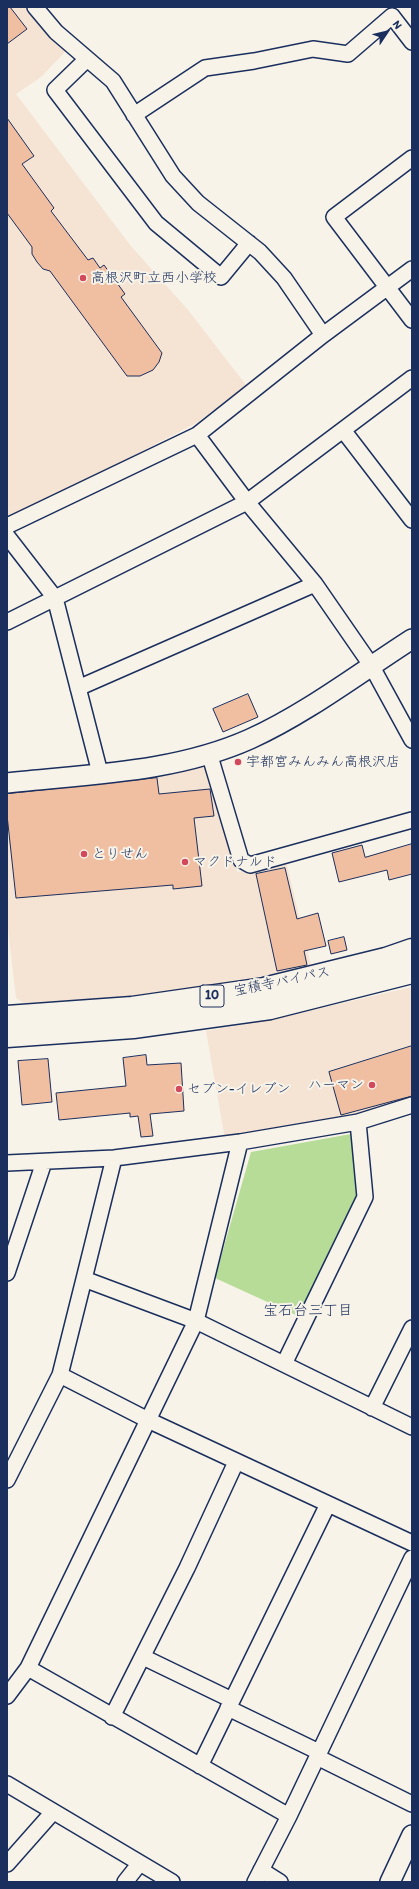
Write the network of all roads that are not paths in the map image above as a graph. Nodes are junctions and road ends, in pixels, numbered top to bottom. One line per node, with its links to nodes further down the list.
1 (41, 9): 3 (street)
2 (412, 42): 4 (street)
3 (87, 59): 4 (street); 6 (street)
4 (134, 115): 6 (street)
5 (412, 158): 8 (street)
6 (249, 243): 10 (street)
7 (412, 269): 8 (street)
8 (387, 287): 9 (street); 10 (street)
9 (412, 320)
10 (323, 335): 13 (street)
11 (412, 378): 12 (street)
12 (343, 430): 14 (street); 15 (street)
13 (197, 435): 14 (street); 16 (street)
14 (247, 502): 18 (street); 19 (street)
15 (412, 520)
16 (7, 526)
17 (7, 536): 19 (street)
18 (315, 584): 22 (street); 23 (street)
19 (55, 598): 20 (street); 23 (street)
20 (7, 622)
21 (412, 639): 22 (street)
22 (371, 665): 24 (street); 25 (street)
23 (78, 688): 26 (street)
24 (412, 740)
25 (210, 753): 26 (street); 28 (street)
26 (100, 773): 27 (street)
27 (7, 783)
28 (412, 820)
29 (412, 950): 31 (main road, 宝積寺バイパス / 10)
30 (412, 972): 32 (main road, 宝積寺バイパス / 10)
31 (7, 1017)
32 (7, 1036)
33 (412, 1105): 34 (street)
34 (358, 1122): 35 (street); 43 (street)
35 (240, 1142): 36 (street); 41 (street)
36 (114, 1158): 37 (street); 40 (street)
37 (44, 1162): 38 (street); 39 (street)
38 (7, 1163)
39 (7, 1273)
40 (84, 1279): 41 (street); 44 (street)
41 (196, 1321): 43 (street); 46 (street)
42 (412, 1328): 45 (street)
43 (284, 1364): 45 (street)
44 (60, 1375): 46 (street); 49 (street)
45 (372, 1408): 47 (street)
46 (148, 1420): 48 (street); 54 (street)
47 (412, 1427)
48 (236, 1462): 50 (street); 53 (street)
49 (7, 1480)
50 (328, 1504): 51 (street); 56 (street)
51 (412, 1543)
52 (412, 1558): 58 (street)
53 (143, 1657): 56 (street); 57 (street)
54 (28, 1668): 55 (street); 57 (street)
55 (7, 1696)
56 (230, 1704): 58 (street); 59 (street)
57 (112, 1717): 59 (street)
58 (318, 1755): 61 (street); 63 (street)
59 (200, 1766): 63 (street)
60 (7, 1784): 62 (street)
61 (412, 1804)
62 (53, 1812): 65 (street); 66 (street)
63 (289, 1816): 67 (street)
64 (412, 1835): 71 (street)
65 (140, 1863): 68 (street); 69 (street)
66 (7, 1864)
67 (258, 1876): 70 (street)
68 (125, 1882)
69 (172, 1882)
70 (280, 1882)
71 (390, 1882)

